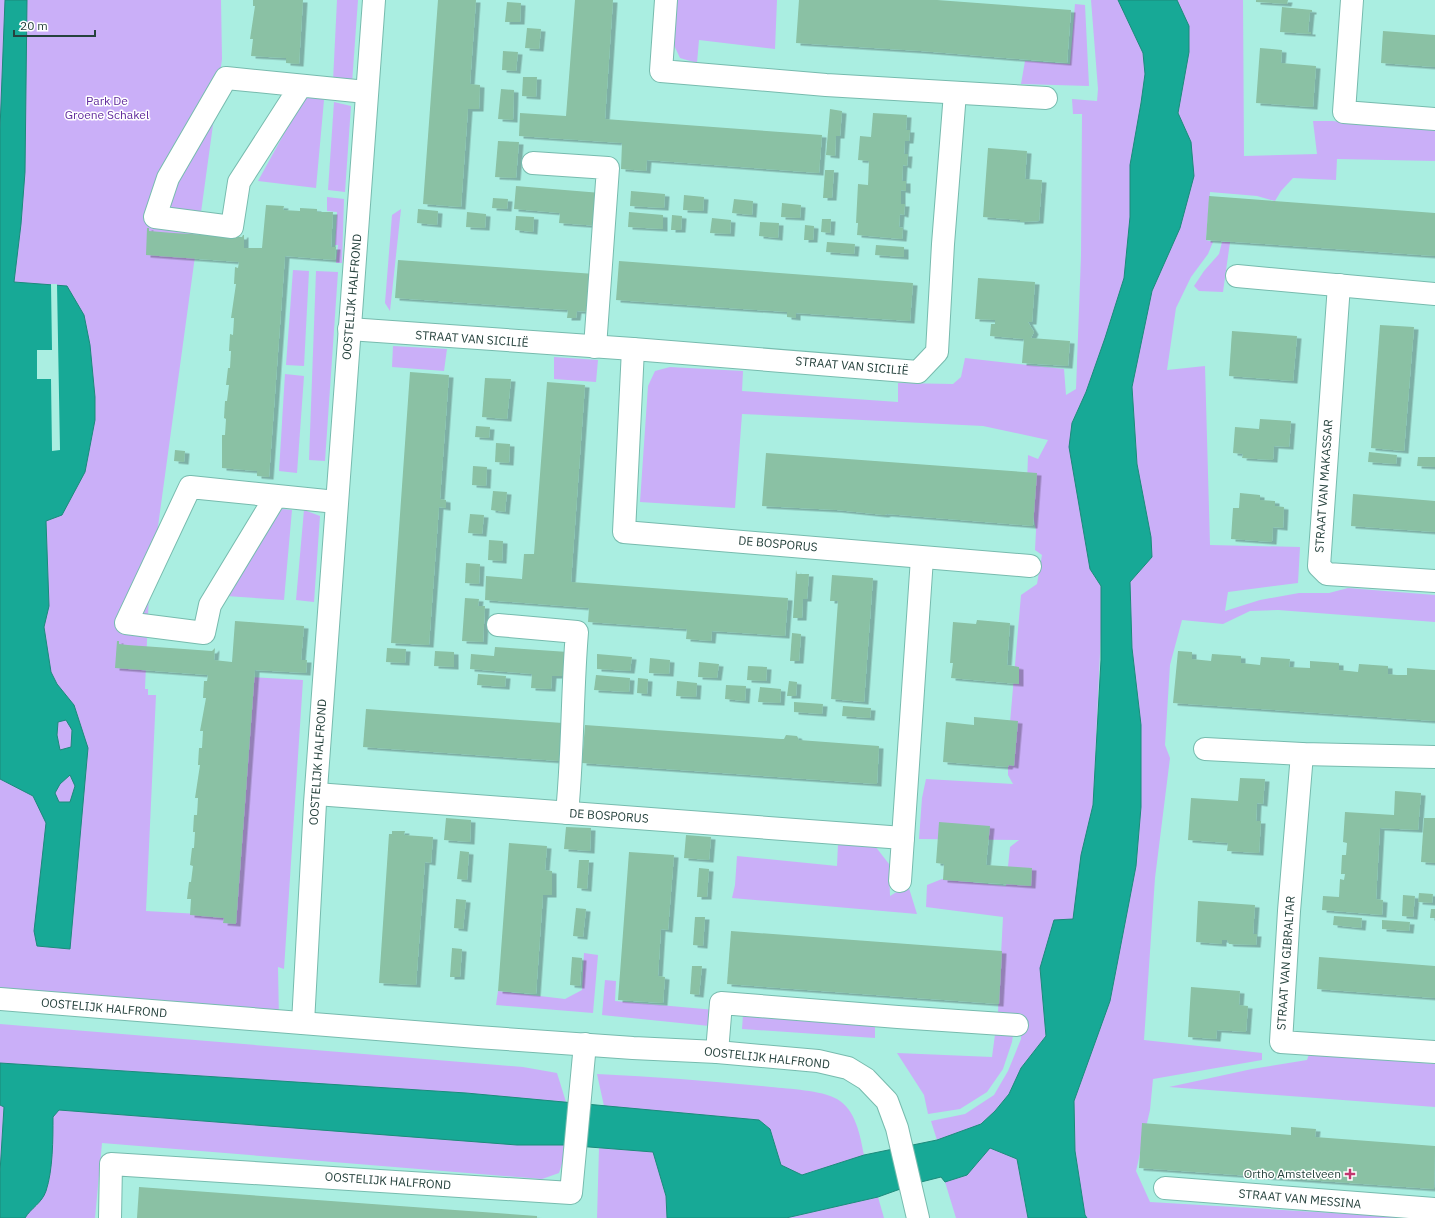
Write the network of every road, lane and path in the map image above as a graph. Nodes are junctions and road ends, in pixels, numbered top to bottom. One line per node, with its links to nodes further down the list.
1 (374, 0): 5 (street, OOSTELIJK HALFROND)
2 (666, 0): 6 (street)
3 (1352, 0): 8 (street)
4 (300, 87): 4 (street); 5 (street)
5 (366, 92): 13 (street, OOSTELIJK HALFROND)
6 (955, 93): 7 (street); 15 (street, STRAAT VAN SICILIË)
7 (1046, 98)
8 (1435, 119)
9 (533, 163): 14 (street)
10 (1237, 276): 11 (street)
11 (1338, 285): 12 (street); 20 (street, STRAAT VAN MAKASSAR)
12 (1435, 294)
13 (349, 329): 14 (street, STRAAT VAN SICILIË); 17 (street, OOSTELIJK HALFROND)
14 (596, 347): 15 (street, STRAAT VAN SICILIË)
15 (633, 349): 18 (street, DE BOSPORUS)
16 (276, 496): 16 (street); 17 (street)
17 (336, 502): 25 (street, OOSTELIJK HALFROND)
18 (922, 558): 19 (street, DE BOSPORUS); 27 (street)
19 (1030, 566)
20 (1435, 581)
21 (498, 625): 26 (street)
22 (1205, 749): 23 (street)
23 (1302, 754): 24 (street); 34 (street, STRAAT VAN GIBRALTAR)
24 (1435, 757)
25 (316, 794): 26 (street, DE BOSPORUS); 30 (street, OOSTELIJK HALFROND)
26 (567, 813): 27 (street, DE BOSPORUS)
27 (903, 838): 28 (street)
28 (900, 881)
29 (0, 999): 30 (street, OOSTELIJK HALFROND)
30 (303, 1023): 32 (street, OOSTELIJK HALFROND)
31 (1017, 1024): 33 (street)
32 (585, 1044): 33 (street, OOSTELIJK HALFROND); 37 (street, OOSTELIJK HALFROND)
33 (717, 1052): 38 (street, OOSTELIJK HALFROND)
34 (1435, 1052)
35 (1165, 1188): 36 (street, STRAAT VAN MESSINA)
36 (1435, 1209)
37 (110, 1218)
38 (918, 1218)

